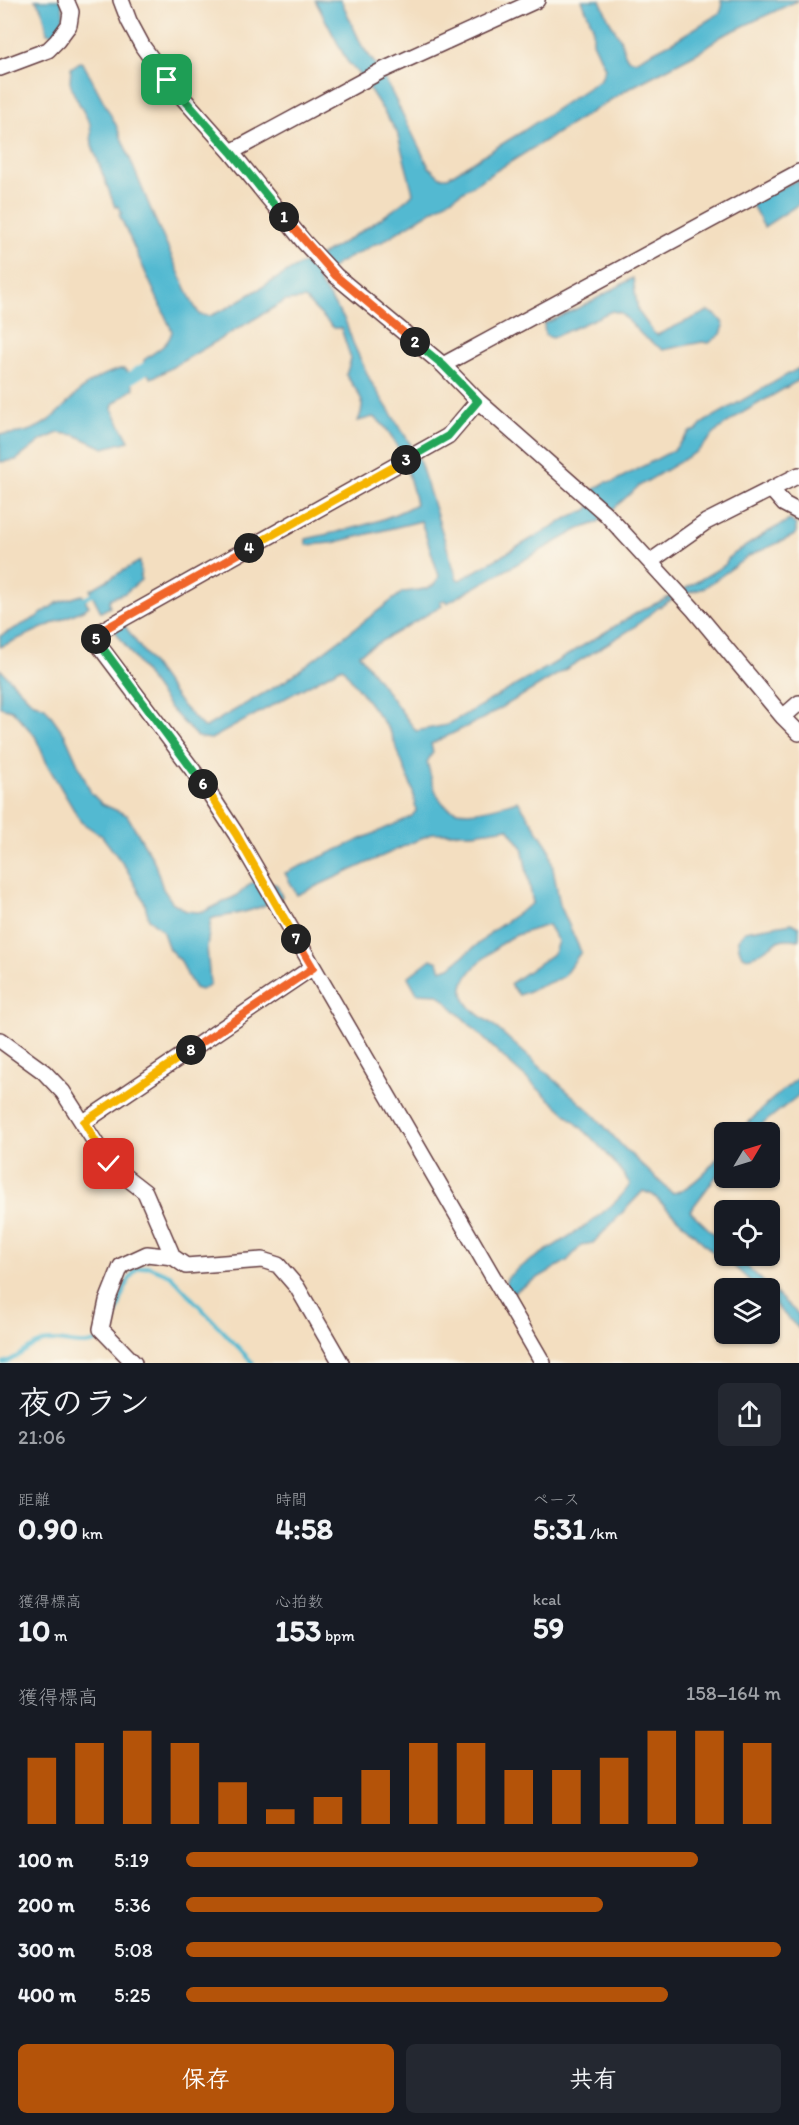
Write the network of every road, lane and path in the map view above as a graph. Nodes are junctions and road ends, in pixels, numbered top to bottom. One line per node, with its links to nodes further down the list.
1 (66, 0): 4 (street)
2 (121, 0): 5 (street)
3 (537, 0): 5 (street)
4 (0, 68)
5 (231, 152): 7 (street)
6 (799, 172): 7 (street)
7 (443, 365): 8 (street)
8 (478, 401): 12 (street); 16 (street)
9 (799, 475): 10 (street)
10 (771, 489): 11 (street); 12 (street)
11 (799, 512)
12 (651, 561): 14 (street)
13 (799, 703): 14 (street)
14 (783, 717): 15 (street)
15 (799, 733)
16 (313, 968): 18 (street); 22 (street)
17 (0, 1040): 18 (street)
18 (84, 1122): 19 (street)
19 (173, 1257): 20 (street); 21 (street)
20 (134, 1363)
21 (341, 1363)
22 (543, 1363)

